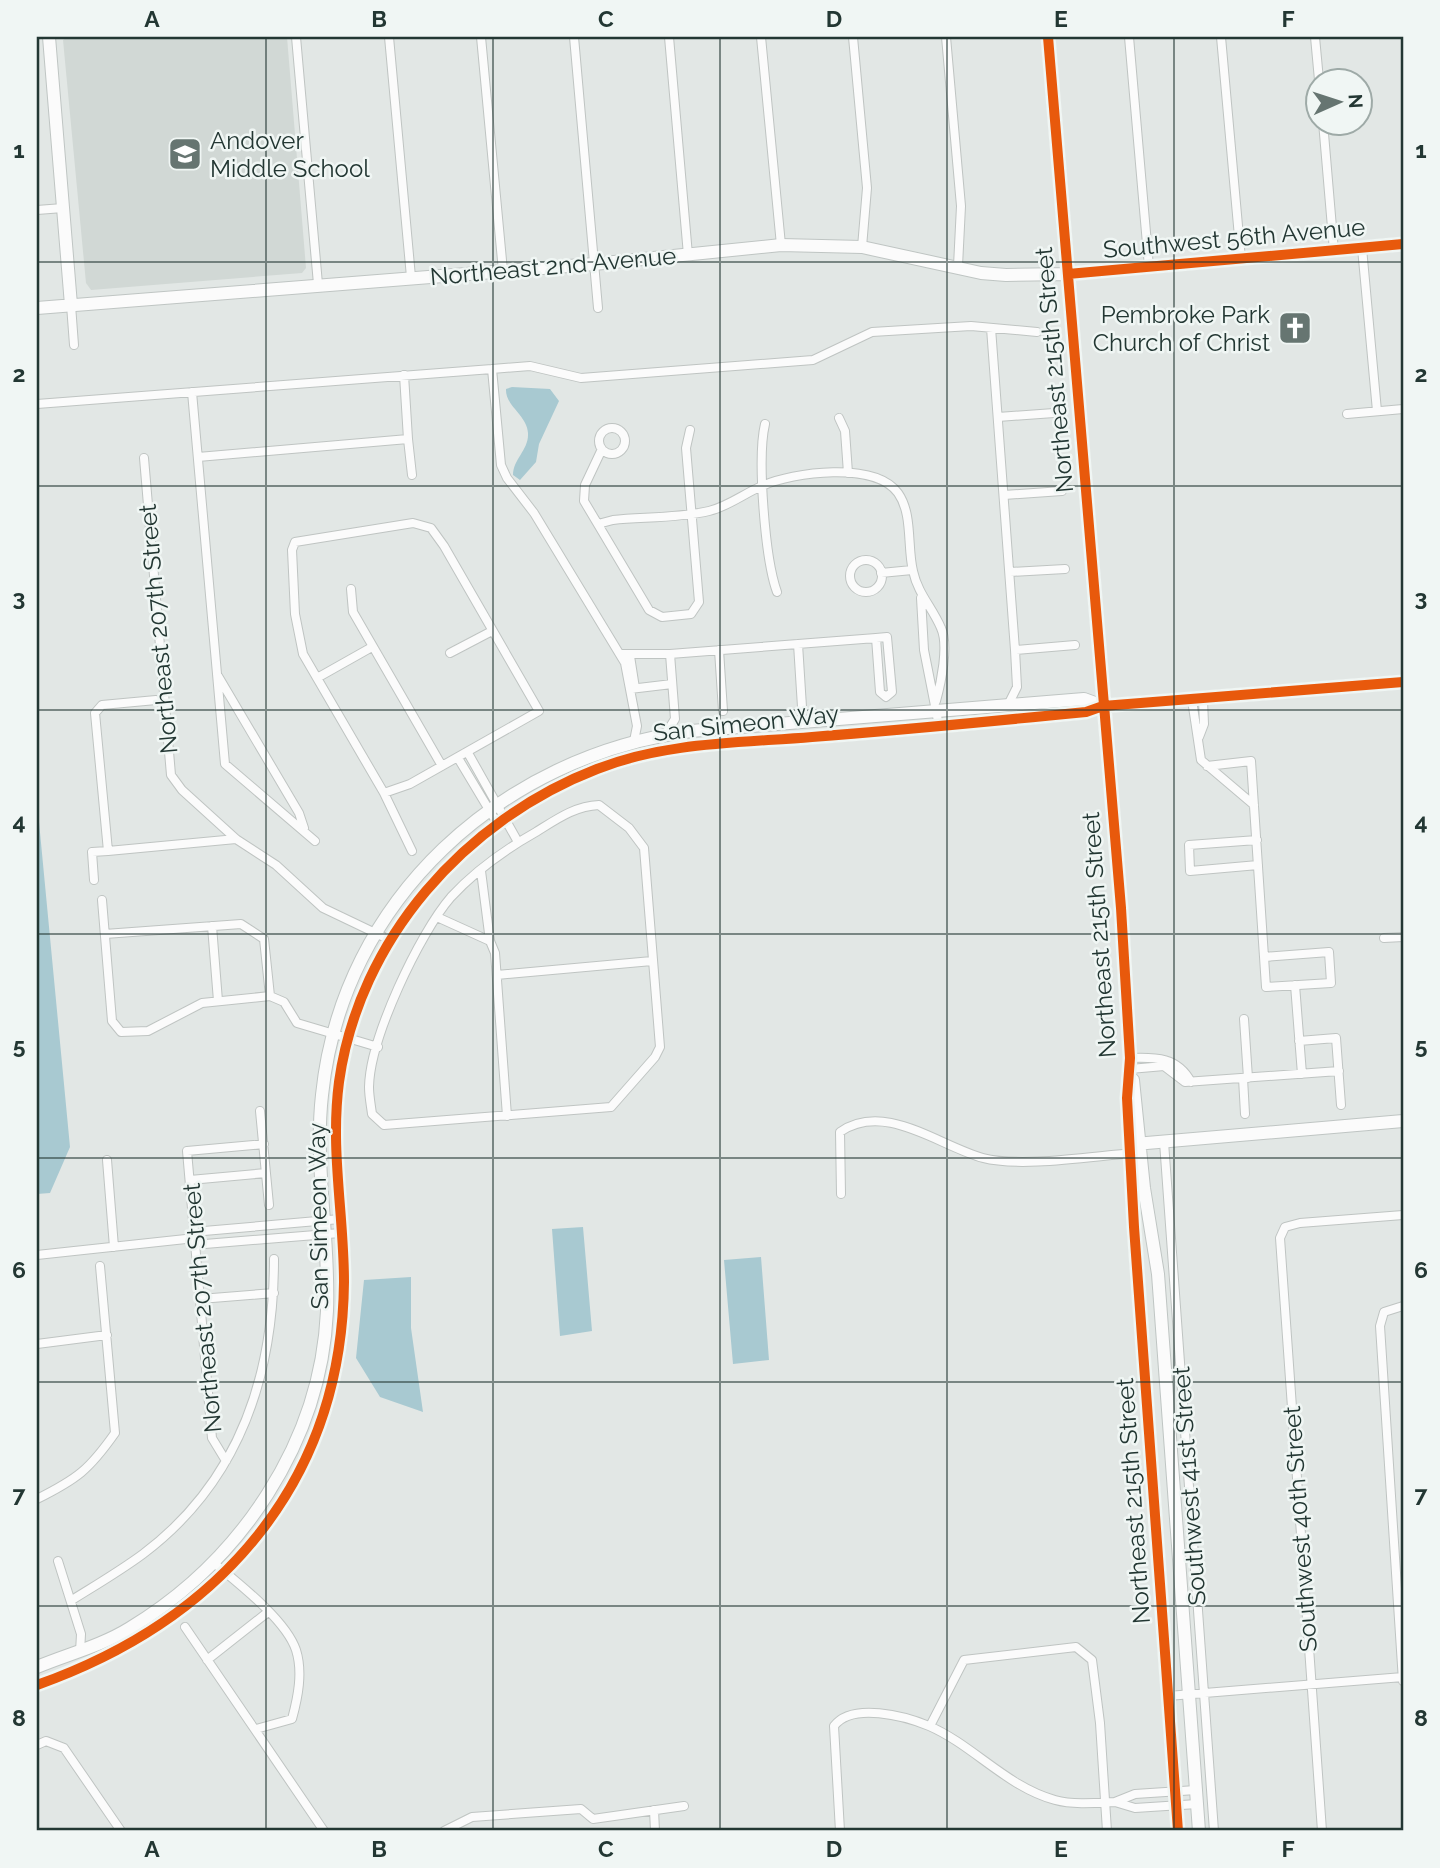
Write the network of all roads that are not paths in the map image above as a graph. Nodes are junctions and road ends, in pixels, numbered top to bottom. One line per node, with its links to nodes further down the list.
1 (49, 37): 16 (street)
2 (296, 37): 31 (street)
3 (389, 37): 30 (street)
4 (481, 37): 28 (street)
5 (574, 37): 25 (street)
6 (669, 37): 23 (street)
7 (761, 37): 19 (street)
8 (853, 37): 20 (street)
9 (946, 37): 26 (street)
10 (1048, 37): 29 (street, Northeast 215th Street)
11 (1129, 37): 27 (street)
12 (1221, 37): 24 (street)
13 (1315, 37): 14 (street)
14 (1318, 66)
15 (1324, 136): 22 (street)
16 (63, 208): 17 (street); 32 (street)
17 (37, 210)
18 (1403, 244): 21 (street, Southwest 56th Avenue)
19 (780, 246): 20 (street, Northeast 2nd Avenue); 23 (street, Northeast 2nd Avenue)
20 (862, 247): 26 (street, Northeast 2nd Avenue)
21 (1363, 248): 22 (street, Southwest 56th Avenue); 43 (street)
22 (1335, 250): 24 (street, Southwest 56th Avenue)
23 (688, 255): 25 (street, Northeast 2nd Avenue)
24 (1241, 259): 27 (street, Southwest 56th Avenue)
25 (594, 264): 28 (street, Northeast 2nd Avenue); 34 (street)
26 (958, 266): 29 (street, Northeast 2nd Avenue)
27 (1149, 267): 29 (street, Southwest 56th Avenue)
28 (503, 271): 30 (street, Northeast 2nd Avenue)
29 (1068, 274): 88 (street, Northeast 215th Street)
30 (411, 277): 31 (street, Northeast 2nd Avenue)
31 (318, 284): 32 (street, Northeast 2nd Avenue)
32 (71, 305): 33 (street, Northeast 2nd Avenue); 37 (street)
33 (37, 308)
34 (598, 308)
35 (991, 328): 36 (street); 38 (street); 46 (street)
36 (1037, 332)
37 (74, 345)
38 (492, 369): 39 (street); 76 (street)
39 (404, 375): 40 (street); 50 (street)
40 (192, 392): 41 (street); 52 (street)
41 (37, 404)
42 (1403, 409): 43 (street)
43 (1377, 411): 45 (street)
44 (1054, 413): 46 (street)
45 (1347, 414)
46 (998, 417): 58 (street)
47 (839, 418): 54 (street)
48 (765, 425): 56 (street)
49 (690, 430): 59 (street)
50 (408, 439): 52 (street); 55 (street)
51 (602, 449): 60 (street)
52 (198, 457): 79 (street)
53 (144, 458): 85 (street, Northeast 207th Street)
54 (848, 473): 56 (street); 62 (street)
55 (412, 475)
56 (764, 485): 59 (street); 66 (street)
57 (1062, 491): 58 (street)
58 (1004, 495): 63 (street)
59 (692, 513): 60 (street); 60 (street)
60 (598, 524)
61 (1065, 569): 63 (street)
62 (912, 570): 64 (street); 67 (street)
63 (1010, 572): 74 (street)
64 (881, 573): 64 (street)
65 (351, 589): 72 (street)
66 (777, 592)
67 (921, 598): 87 (street); 87 (street)
68 (492, 631): 75 (street); 80 (street); 96 (street)
69 (876, 638): 69 (street); 70 (street)
70 (798, 644): 73 (street); 89 (street)
71 (1075, 645): 74 (street)
72 (372, 647): 80 (street); 99 (street)
73 (719, 650): 77 (street); 90 (street)
74 (1014, 650): 86 (street)
75 (450, 653)
76 (620, 654): 78 (street); 83 (street)
77 (670, 654): 78 (street); 82 (street)
78 (630, 656): 83 (street)
79 (218, 676): 104 (street); 104 (street)
80 (317, 678): 100 (street)
81 (1403, 682): 84 (street)
82 (672, 684): 83 (street); 91 (street)
83 (633, 689): 95 (street)
84 (1197, 700): 88 (street); 98 (street)
85 (165, 705): 105 (street, Northeast 207th Street); 109 (street)
86 (1008, 705): 87 (street, San Simeon Way); 88 (street, San Simeon Way)
87 (937, 706): 92 (street); 93 (street, San Simeon Way)
88 (1103, 706): 92 (street, San Simeon Way); 134 (street, Northeast 215th Street)
89 (802, 707)
90 (723, 710)
91 (675, 719): 93 (street); 94 (street)
92 (939, 726): 95 (street, San Simeon Way)
93 (685, 732): 94 (street, San Simeon Way)
94 (666, 735): 95 (street, San Simeon Way)
95 (652, 746): 102 (street, San Simeon Way); 103 (street, San Simeon Way)
96 (468, 753): 97 (street); 102 (street)
97 (458, 758): 99 (street); 102 (street)
98 (1207, 765): 101 (street); 101 (street)
99 (442, 766): 100 (street)
100 (384, 793): 110 (street)
101 (1254, 805): 106 (street)
102 (493, 807): 103 (street); 118 (street, San Simeon Way)
103 (502, 822): 108 (street); 121 (street, San Simeon Way)
104 (304, 830): 107 (street)
105 (236, 839): 109 (street); 118 (street, Northeast 207th Street)
106 (1256, 840): 111 (street); 111 (street)
107 (315, 841)
108 (518, 842): 112 (street); 124 (street)
109 (108, 851): 113 (street)
110 (412, 851)
111 (1258, 865): 123 (street)
112 (481, 871): 115 (street); 122 (street)
113 (94, 880)
114 (102, 900): 117 (street)
115 (437, 917): 122 (street); 133 (street)
116 (212, 926): 117 (street); 127 (street); 128 (street)
117 (105, 934): 128 (street)
118 (376, 934): 121 (street, Northeast 207th Street); 130 (street, San Simeon Way)
119 (1403, 937): 120 (street)
120 (1384, 938)
121 (390, 940): 131 (street, San Simeon Way)
122 (490, 941): 125 (street)
123 (1264, 957): 126 (street); 126 (street)
124 (652, 961): 125 (street); 141 (street)
125 (497, 975): 141 (street)
126 (1295, 985): 132 (street)
127 (270, 996): 128 (street); 130 (street)
128 (218, 1001)
129 (1244, 1020): 137 (street)
130 (333, 1035): 131 (street); 153 (street, San Simeon Way)
131 (348, 1039): 133 (street); 152 (street, San Simeon Way)
132 (1299, 1041): 135 (street); 136 (street)
133 (379, 1047): 141 (street)
134 (1130, 1064): 137 (street); 145 (street, Northeast 215th Street)
135 (1339, 1071): 136 (street); 138 (street)
136 (1301, 1074): 137 (street)
137 (1246, 1078): 140 (street)
138 (1341, 1105)
139 (260, 1111): 144 (street)
140 (1245, 1114)
141 (507, 1116)
142 (1403, 1121): 143 (street)
143 (1164, 1142): 145 (street); 167 (street, Southwest 41st Street)
144 (264, 1144): 147 (street); 148 (street, Northeast 207th Street)
145 (1135, 1148): 149 (street); 166 (street, Northeast 215th Street); 185 (street, Northeast 215th Street)
146 (107, 1160): 157 (street)
147 (266, 1173): 148 (street); 150 (street)
148 (190, 1180): 156 (street, Northeast 207th Street)
149 (841, 1194)
150 (269, 1205)
151 (1403, 1215): 181 (street, Southwest 40th Street)
152 (340, 1219): 153 (street); 154 (street, San Simeon Way)
153 (324, 1221): 155 (street, San Simeon Way); 156 (street)
154 (340, 1233): 155 (street); 172 (street, San Simeon Way)
155 (325, 1234): 156 (street); 171 (street, San Simeon Way)
156 (195, 1238): 157 (street); 162 (street, Northeast 207th Street)
157 (114, 1247): 158 (street)
158 (37, 1255)
159 (274, 1259): 161 (street)
160 (100, 1266): 164 (street)
161 (274, 1293): 162 (street); 168 (street)
162 (200, 1299): 168 (street, Northeast 207th Street)
163 (1403, 1306): 173 (street)
164 (107, 1335): 165 (street); 169 (street)
165 (37, 1344)
166 (1167, 1377): 167 (street); 184 (street, Northeast 215th Street)
167 (1181, 1377): 183 (street, Southwest 41st Street)
168 (226, 1461): 174 (street)
169 (37, 1499)
170 (58, 1561): 174 (street)
171 (214, 1563): 172 (street); 177 (street, San Simeon Way)
172 (226, 1573): 175 (street); 182 (street, San Simeon Way)
173 (1401, 1584): 180 (street)
174 (72, 1600): 177 (street)
175 (268, 1612): 178 (street); 187 (street)
176 (185, 1627): 178 (street)
177 (80, 1652): 179 (street, San Simeon Way)
178 (207, 1660): 187 (street)
179 (37, 1667)
180 (1403, 1678): 181 (street)
181 (1311, 1684): 183 (street); 210 (street, Southwest 40th Street)
182 (37, 1685)
183 (1204, 1693): 184 (street); 209 (street, Southwest 41st Street)
184 (1189, 1694): 185 (street); 189 (street, Northeast 215th Street)
185 (1168, 1696): 190 (street, Northeast 215th Street)
186 (930, 1726): 193 (street); 193 (street); 205 (street)
187 (256, 1728): 201 (street)
188 (37, 1745): 200 (street)
189 (1196, 1790): 190 (street); 194 (street, Northeast 215th Street)
190 (1175, 1791): 191 (street); 196 (street, Northeast 215th Street)
191 (1146, 1794): 192 (street); 197 (street)
192 (1115, 1802): 193 (street); 197 (street)
193 (1105, 1803): 206 (street)
194 (1197, 1804): 196 (street); 208 (street, Northeast 215th Street)
195 (684, 1806): 198 (street)
196 (1176, 1806): 197 (street); 207 (street, Northeast 215th Street)
197 (1146, 1808)
198 (654, 1810): 199 (street); 204 (street)
199 (593, 1819): 202 (street); 203 (street)
200 (121, 1831)
201 (324, 1831)
202 (444, 1831)
203 (595, 1831)
204 (655, 1831)
205 (840, 1831)
206 (1107, 1831)
207 (1178, 1831)
208 (1199, 1831)
209 (1214, 1831)
210 (1322, 1831)

